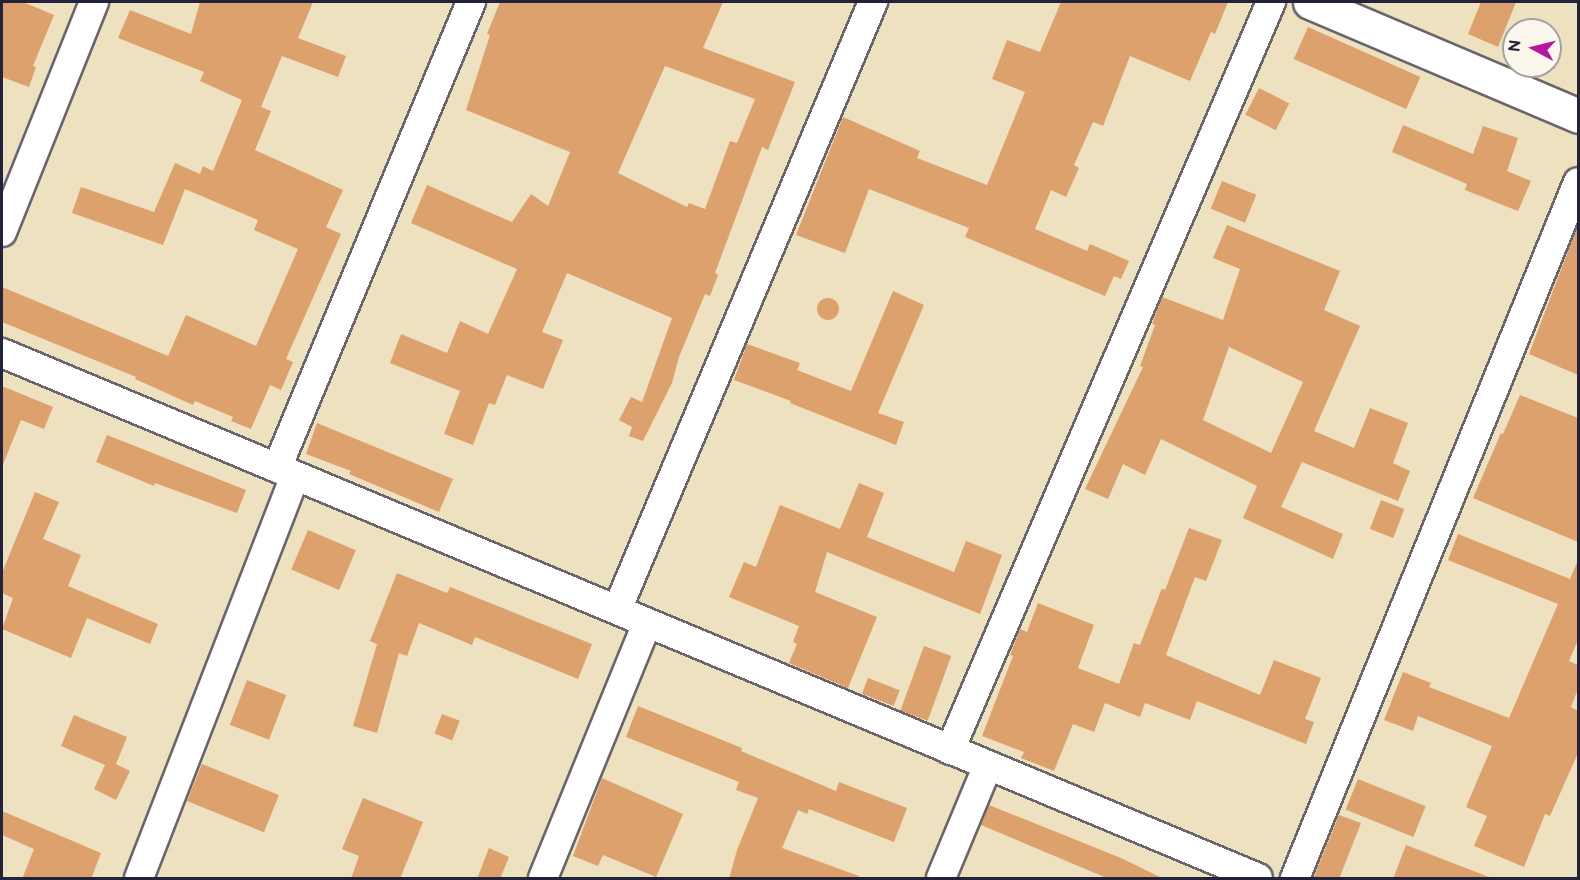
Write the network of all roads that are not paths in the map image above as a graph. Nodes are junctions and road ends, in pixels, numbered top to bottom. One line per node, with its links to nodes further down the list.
1 (94, 2): 8 (street)
2 (471, 2): 10 (street)
3 (873, 2): 11 (street)
4 (1271, 2): 13 (street)
5 (1310, 2): 6 (street)
6 (1578, 116)
7 (1578, 182): 19 (street)
8 (2, 232)
9 (2, 353): 10 (street)
10 (286, 472): 11 (street); 15 (street)
11 (617, 610): 12 (street)
12 (647, 623): 13 (street); 16 (street)
13 (950, 750): 14 (street)
14 (988, 765): 17 (street); 18 (street)
15 (139, 879)
16 (543, 879)
17 (941, 879)
18 (1258, 879)
19 (1296, 879)

